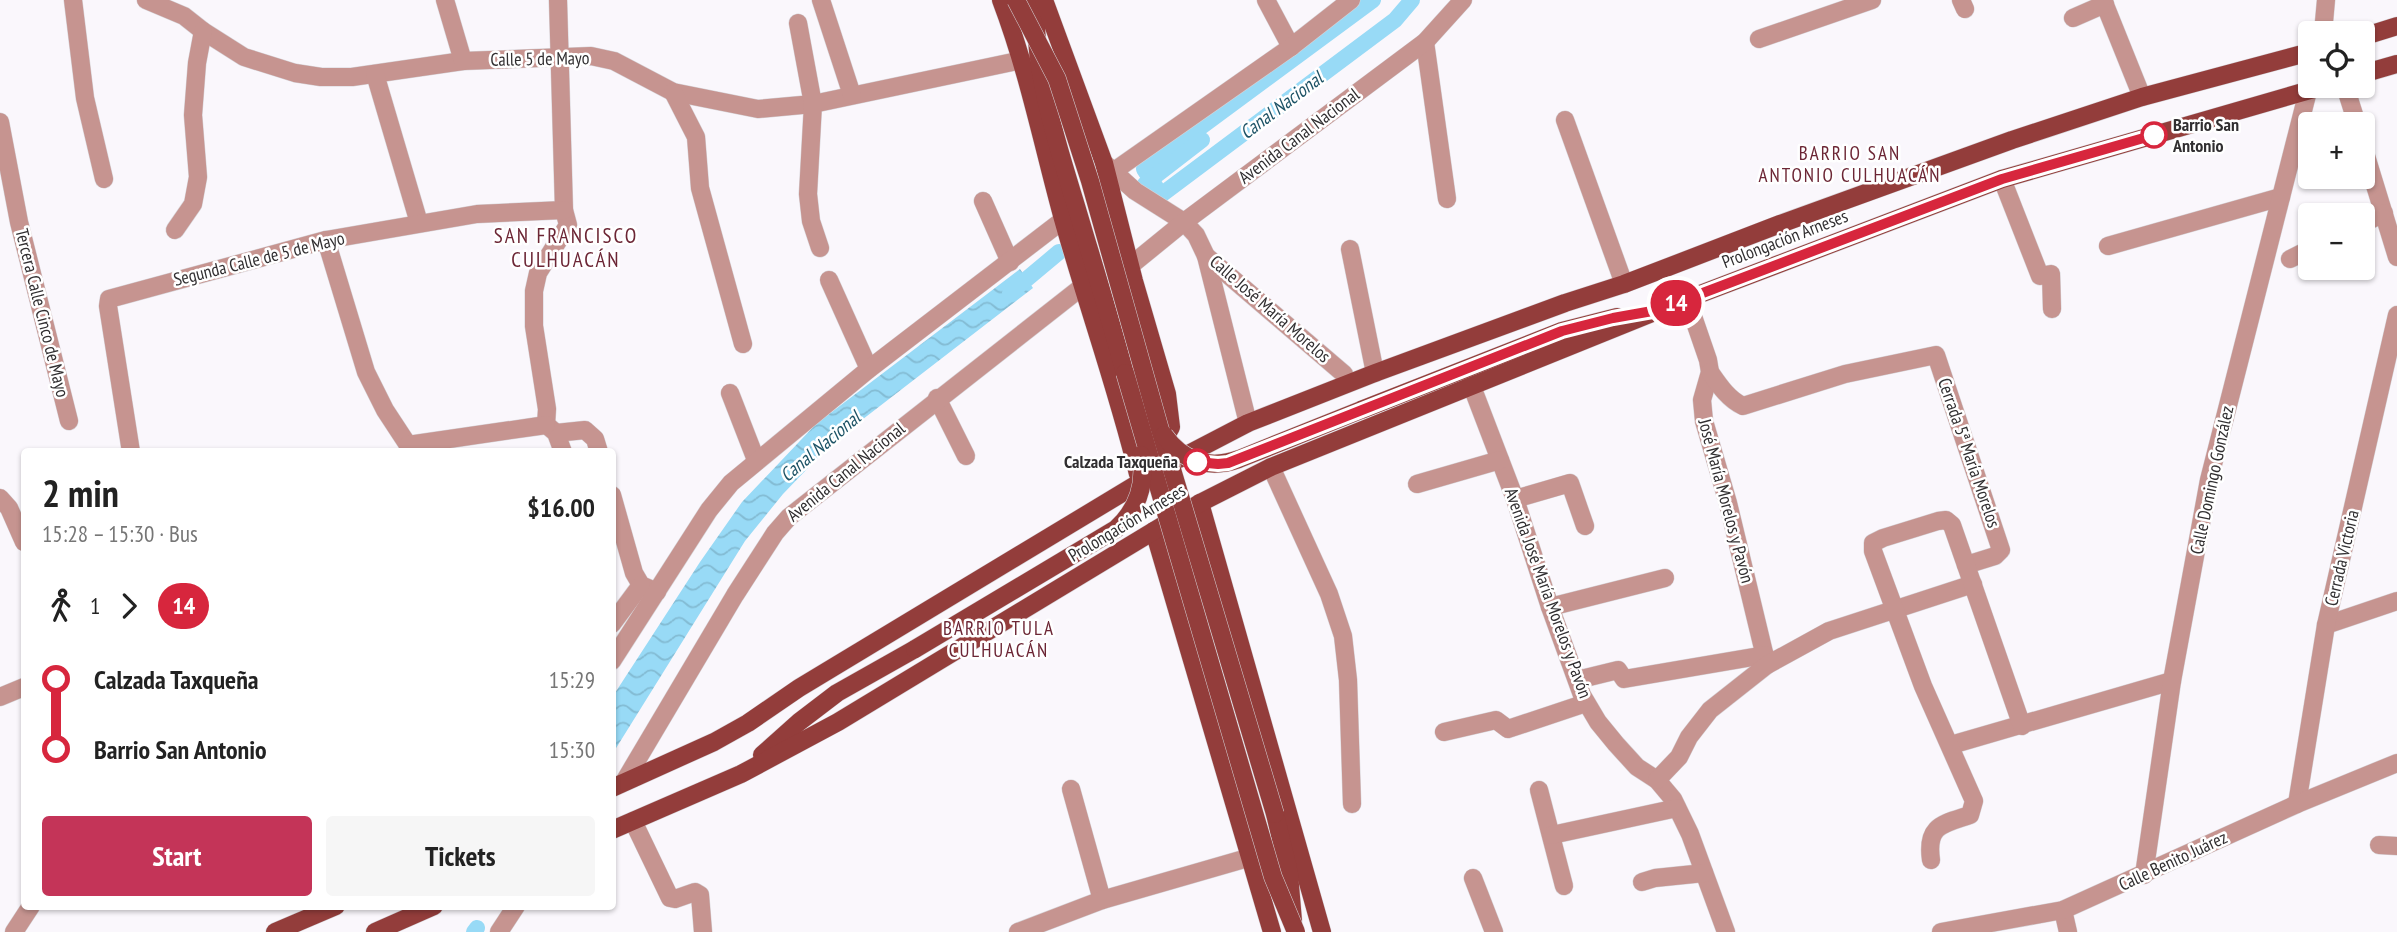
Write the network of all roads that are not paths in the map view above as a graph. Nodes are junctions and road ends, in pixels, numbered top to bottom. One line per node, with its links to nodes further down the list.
1 (73, 0): 42 (street)
2 (146, 0): 21 (street, Calle 5 de Mayo)
3 (445, 0): 29 (street)
4 (558, 0): 27 (street)
5 (821, 0): 35 (street)
6 (1001, 0): 28 (main road)
7 (1016, 0): 85 (main road, bridge)
8 (1036, 0): 75 (main road)
9 (1044, 0): 41 (main road)
10 (1266, 0): 25 (street)
11 (1351, 0): 25 (street)
12 (1477, 0): 16 (street)
13 (1872, 0): 23 (street)
14 (2326, 0): 18 (street)
15 (2104, 2): 17 (street); 36 (street)
16 (1460, 3): 24 (street, Avenida Canal Nacional)
17 (2073, 18)
18 (2324, 21)
19 (798, 23): 38 (street)
20 (2397, 26): 22 (main road)
21 (203, 31): 32 (street, Calle 5 de Mayo); 54 (street)
22 (2375, 33)
23 (1759, 38)
24 (1425, 42): 45 (street); 52 (street, Avenida Canal Nacional)
25 (1291, 47): 41 (street)
26 (2298, 55): 36 (main road, Prolongación Arneses)
27 (559, 56): 29 (street, Calle 5 de Mayo); 33 (street, Calle 5 de Mayo); 48 (street)
28 (1022, 60): 35 (street, Calle 5 de Mayo); 51 (main road)
29 (463, 61): 32 (street, Calle 5 de Mayo)
30 (2397, 64): 31 (main road)
31 (2375, 70)
32 (375, 74): 53 (street)
33 (673, 92): 38 (street, Calle 5 de Mayo); 72 (street)
34 (2298, 93): 43 (main road, Prolongación Arneses)
35 (852, 95): 38 (street, Calle 5 de Mayo)
36 (2142, 97): 66 (main road, Prolongación Arneses)
37 (2313, 98): 46 (street, Calle Domingo González)
38 (813, 104): 57 (street)
39 (1565, 120): 66 (street)
40 (0, 122): 83 (street, Tercera Calle Cinco de Mayo)
41 (1109, 167): 52 (street, Calle José María Morelos); 64 (main road)
42 (104, 179)
43 (2002, 179): 68 (main road, Prolongación Arneses); 69 (street)
44 (2375, 185): 49 (street)
45 (1447, 198)
46 (2281, 198): 56 (street); 119 (street, Calle Domingo González)
47 (983, 201): 63 (street)
48 (564, 210): 53 (street, Segunda Calle de 5 de Mayo); 86 (street)
49 (2384, 214): 50 (street); 61 (street)
50 (2375, 218)
51 (1063, 220): 63 (street); 67 (main road)
52 (1184, 222): 60 (street, Calle José María Morelos); 64 (street, Avenida Canal Nacional)
53 (419, 223): 55 (street, Segunda Calle de 5 de Mayo)
54 (175, 230)
55 (326, 240): 87 (street, Segunda Calle de 5 de Mayo); 88 (street)
56 (2108, 246)
57 (820, 248)
58 (1350, 250): 77 (street)
59 (2298, 255): 62 (street)
60 (1206, 256): 76 (street, Calle José María Morelos); 84 (street)
61 (2397, 257)
62 (2290, 259)
63 (1010, 262): 73 (street)
64 (1130, 266): 80 (main road)
65 (829, 280): 73 (street)
66 (1624, 285): 77 (main road, Prolongación Arneses)
67 (1083, 286): 81 (street, Avenida Canal Nacional); 82 (main road)
68 (1687, 299): 70 (main road, Prolongación Arneses); 74 (street, José María Morelos y Pavón)
69 (2052, 309)
70 (1658, 310): 78 (main road, Prolongación Arneses); 85 (main road, bridge)
71 (2397, 315): 115 (street, Cerrada Victoria)
72 (743, 345)
73 (869, 369): 93 (street)
74 (1710, 372): 105 (street, Cerrada 5ª María Morelos); 117 (street, José María Morelos y Pavón)
75 (1125, 373): 127 (main road, bridge); 158 (main road, bridge)
76 (1344, 373)
77 (1375, 373): 84 (main road, Prolongación Arneses)
78 (1471, 384): 94 (street, Avenida José María Morelos y Pavón); 95 (main road, Prolongación Arneses)
79 (730, 393): 93 (street)
80 (1167, 394): 82 (main road); 92 (main road)
81 (937, 398): 91 (street); 129 (street, Avenida Canal Nacional)
82 (1120, 404): 96 (main road)
83 (69, 421)
84 (1248, 423): 92 (main road, Prolongación Arneses)
85 (1159, 426): 158 (main road, bridge)
86 (551, 429): 88 (street); 89 (street); 90 (street)
87 (130, 448)
88 (408, 448)
89 (561, 448)
90 (596, 448)
91 (966, 456)
92 (1182, 457): 96 (main road, Prolongación Arneses)
93 (756, 460): 109 (street)
94 (1500, 460): 97 (street); 99 (street, Avenida José María Morelos y Pavón)
95 (1271, 467): 100 (main road, Prolongación Arneses); 132 (street)
96 (1140, 482): 129 (main road, Prolongación Arneses)
97 (1417, 484)
98 (0, 498): 104 (street)
99 (1515, 499): 102 (street); 112 (street, Avenida José María Morelos y Pavón)
100 (1200, 503): 103 (main road, Prolongación Arneses); 106 (main road)
101 (616, 509): 109 (street)
102 (1585, 526)
103 (1154, 531): 110 (main road); 127 (main road, Prolongación Arneses)
104 (21, 535)
105 (1966, 565): 108 (street); 113 (street)
106 (1220, 572): 110 (main road); 159 (main road)
107 (1665, 578): 112 (street)
108 (1973, 584): 113 (street); 123 (street)
109 (649, 589): 114 (street); 116 (street)
110 (1172, 592): 138 (main road)
111 (2397, 601): 115 (street)
112 (1550, 607): 118 (street, Avenida José María Morelos y Pavón)
113 (1894, 609): 117 (street); 125 (street)
114 (616, 620)
115 (2326, 625): 133 (street, Cerrada Victoria)
116 (616, 654)
117 (1766, 660): 118 (street); 128 (street)
118 (1577, 680): 122 (street, Avenida José María Morelos y Pavón)
119 (2172, 681): 123 (street); 141 (street, Calle Domingo González)
120 (21, 688): 121 (street)
121 (0, 697)
122 (1586, 703): 124 (street); 128 (street, Avenida José María Morelos y Pavón)
123 (2022, 726): 125 (street)
124 (1444, 732)
125 (1951, 745): 139 (street)
126 (2397, 763): 133 (street, Calle Benito Juárez)
127 (741, 774): 135 (main road, Prolongación Arneses)
128 (1657, 780): 134 (street, Avenida José María Morelos y Pavón)
129 (618, 785)
130 (1071, 789): 145 (street)
131 (1539, 790): 137 (street)
132 (1352, 804)
133 (2297, 804): 141 (street, Calle Benito Juárez)
134 (1677, 808): 137 (street); 140 (street, Avenida José María Morelos y Pavón)
135 (634, 821): 136 (main road, Prolongación Arneses); 155 (street)
136 (616, 828)
137 (1552, 835): 144 (street)
138 (1251, 857): 145 (street); 157 (main road)
139 (1931, 860)
140 (1704, 873): 143 (street); 161 (street, Avenida José María Morelos y Pavón)
141 (2144, 875): 150 (street, Calle Benito Juárez)
142 (1473, 878): 160 (street)
143 (1642, 882)
144 (1564, 886)
145 (1102, 900): 156 (street)
146 (29, 910): 151 (street)
147 (327, 910): 152 (main road)
148 (425, 910): 153 (main road)
149 (513, 910): 154 (street)
150 (2063, 910): 162 (street, Calle Benito Juárez); 163 (street)
151 (15, 932)
152 (275, 932)
153 (375, 932)
154 (499, 932)
155 (703, 932)
156 (1018, 932)
157 (1272, 932)
158 (1295, 932)
159 (1322, 932)
160 (1494, 932)
161 (1727, 932)
162 (1941, 932)
163 (2068, 932)

